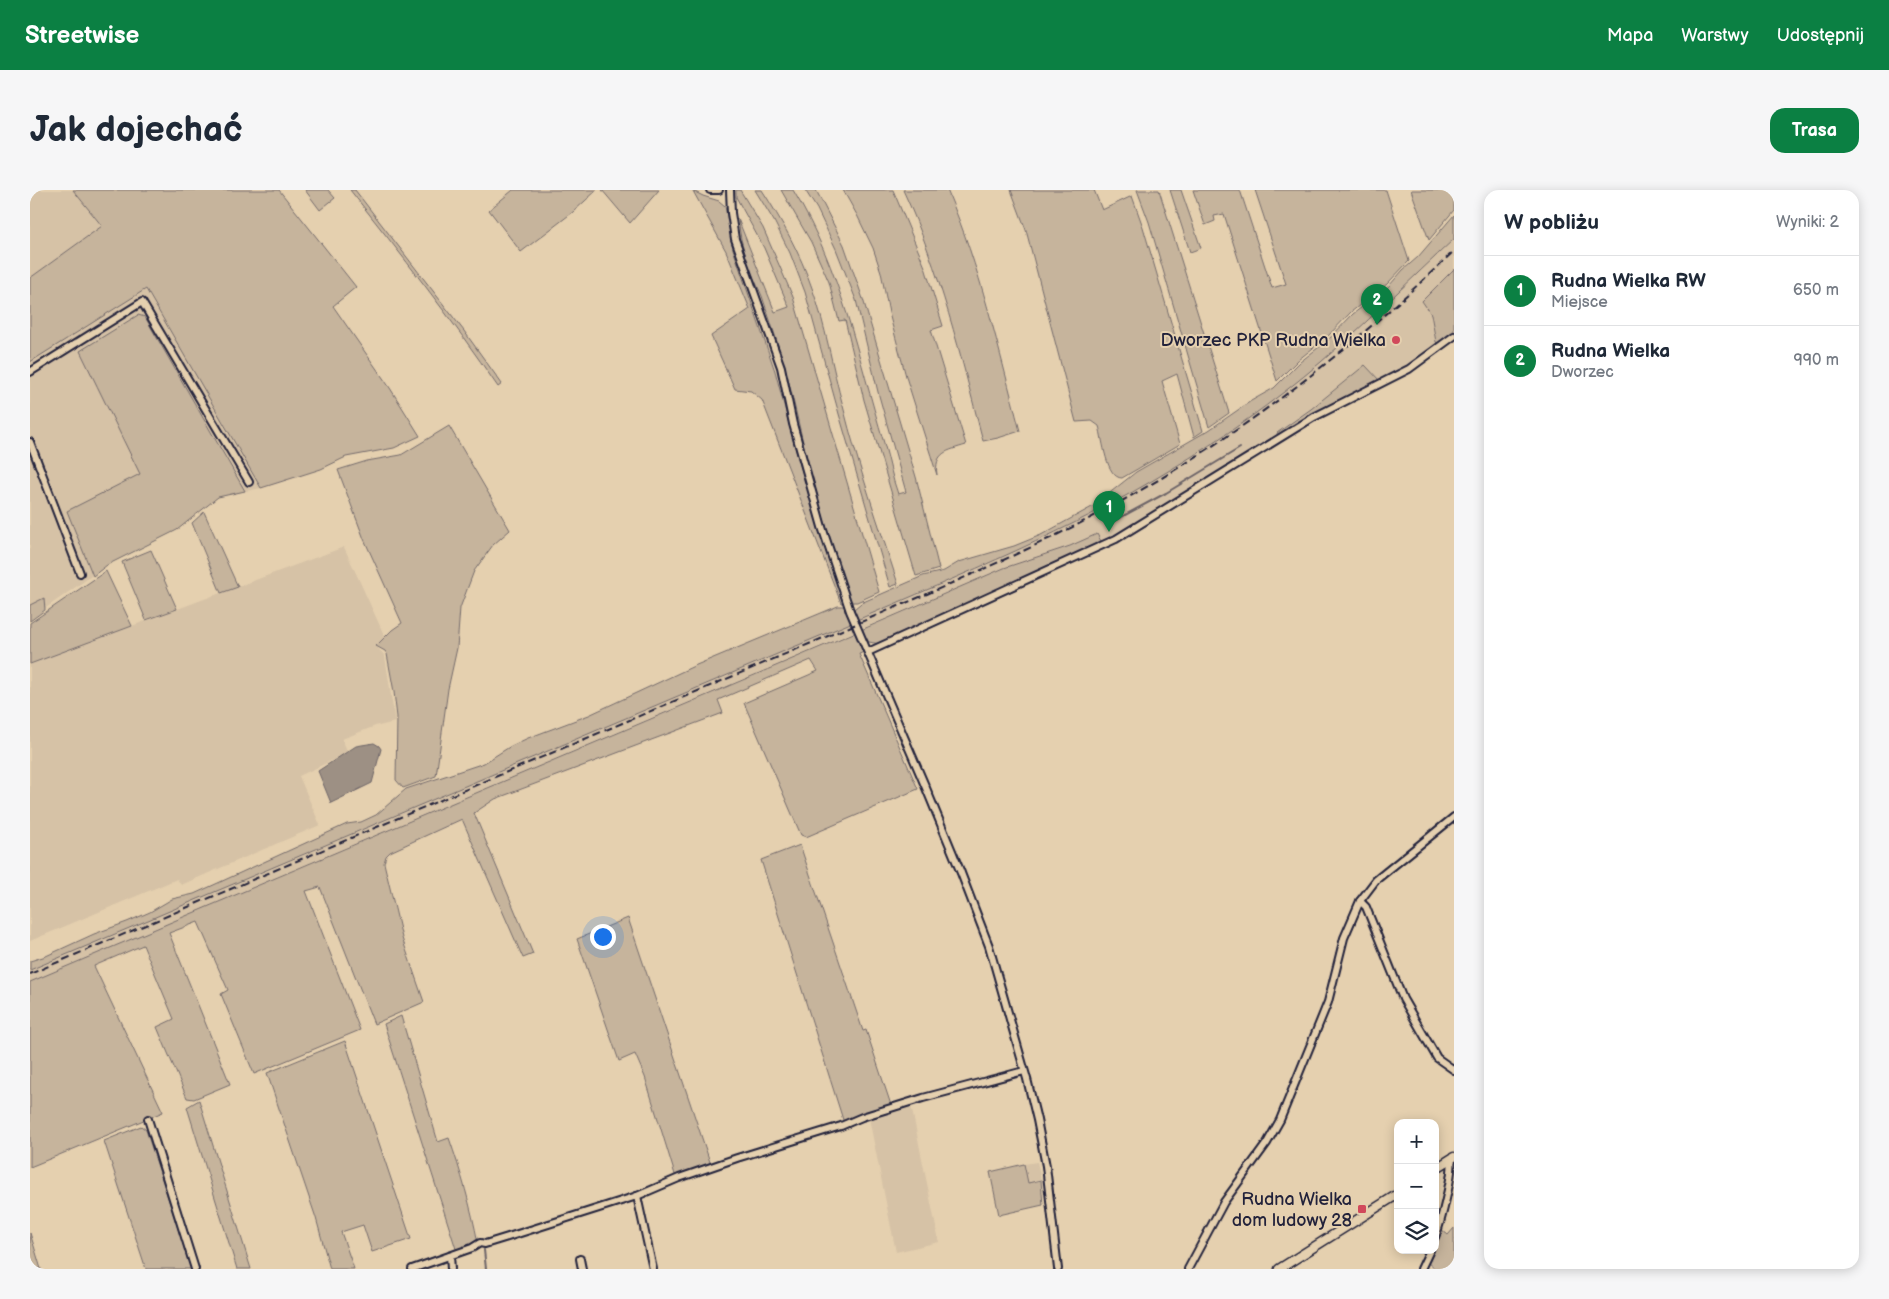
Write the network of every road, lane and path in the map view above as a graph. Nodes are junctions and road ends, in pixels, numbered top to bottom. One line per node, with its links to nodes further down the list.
1 (710, 190): 2 (street)
2 (719, 190)
3 (730, 190): 9 (street)
4 (1454, 336): 9 (street)
5 (30, 372): 7 (street)
6 (30, 442): 8 (street)
7 (249, 482)
8 (80, 573)
9 (868, 652): 13 (street)
10 (1454, 817): 11 (street)
11 (1360, 901): 12 (street); 29 (street)
12 (1454, 1070)
13 (1024, 1071): 17 (street); 28 (street)
14 (148, 1119): 23 (street)
15 (1452, 1158): 16 (street); 19 (street)
16 (1439, 1166)
17 (637, 1196): 21 (street); 27 (street)
18 (1394, 1197): 30 (street)
19 (1439, 1227)
20 (1428, 1254): 31 (street)
21 (450, 1256): 24 (street); 25 (street)
22 (580, 1258): 26 (street)
23 (194, 1269)
24 (412, 1269)
25 (451, 1269)
26 (582, 1269)
27 (652, 1269)
28 (1058, 1269)
29 (1188, 1269)
30 (1279, 1269)
31 (1421, 1269)

